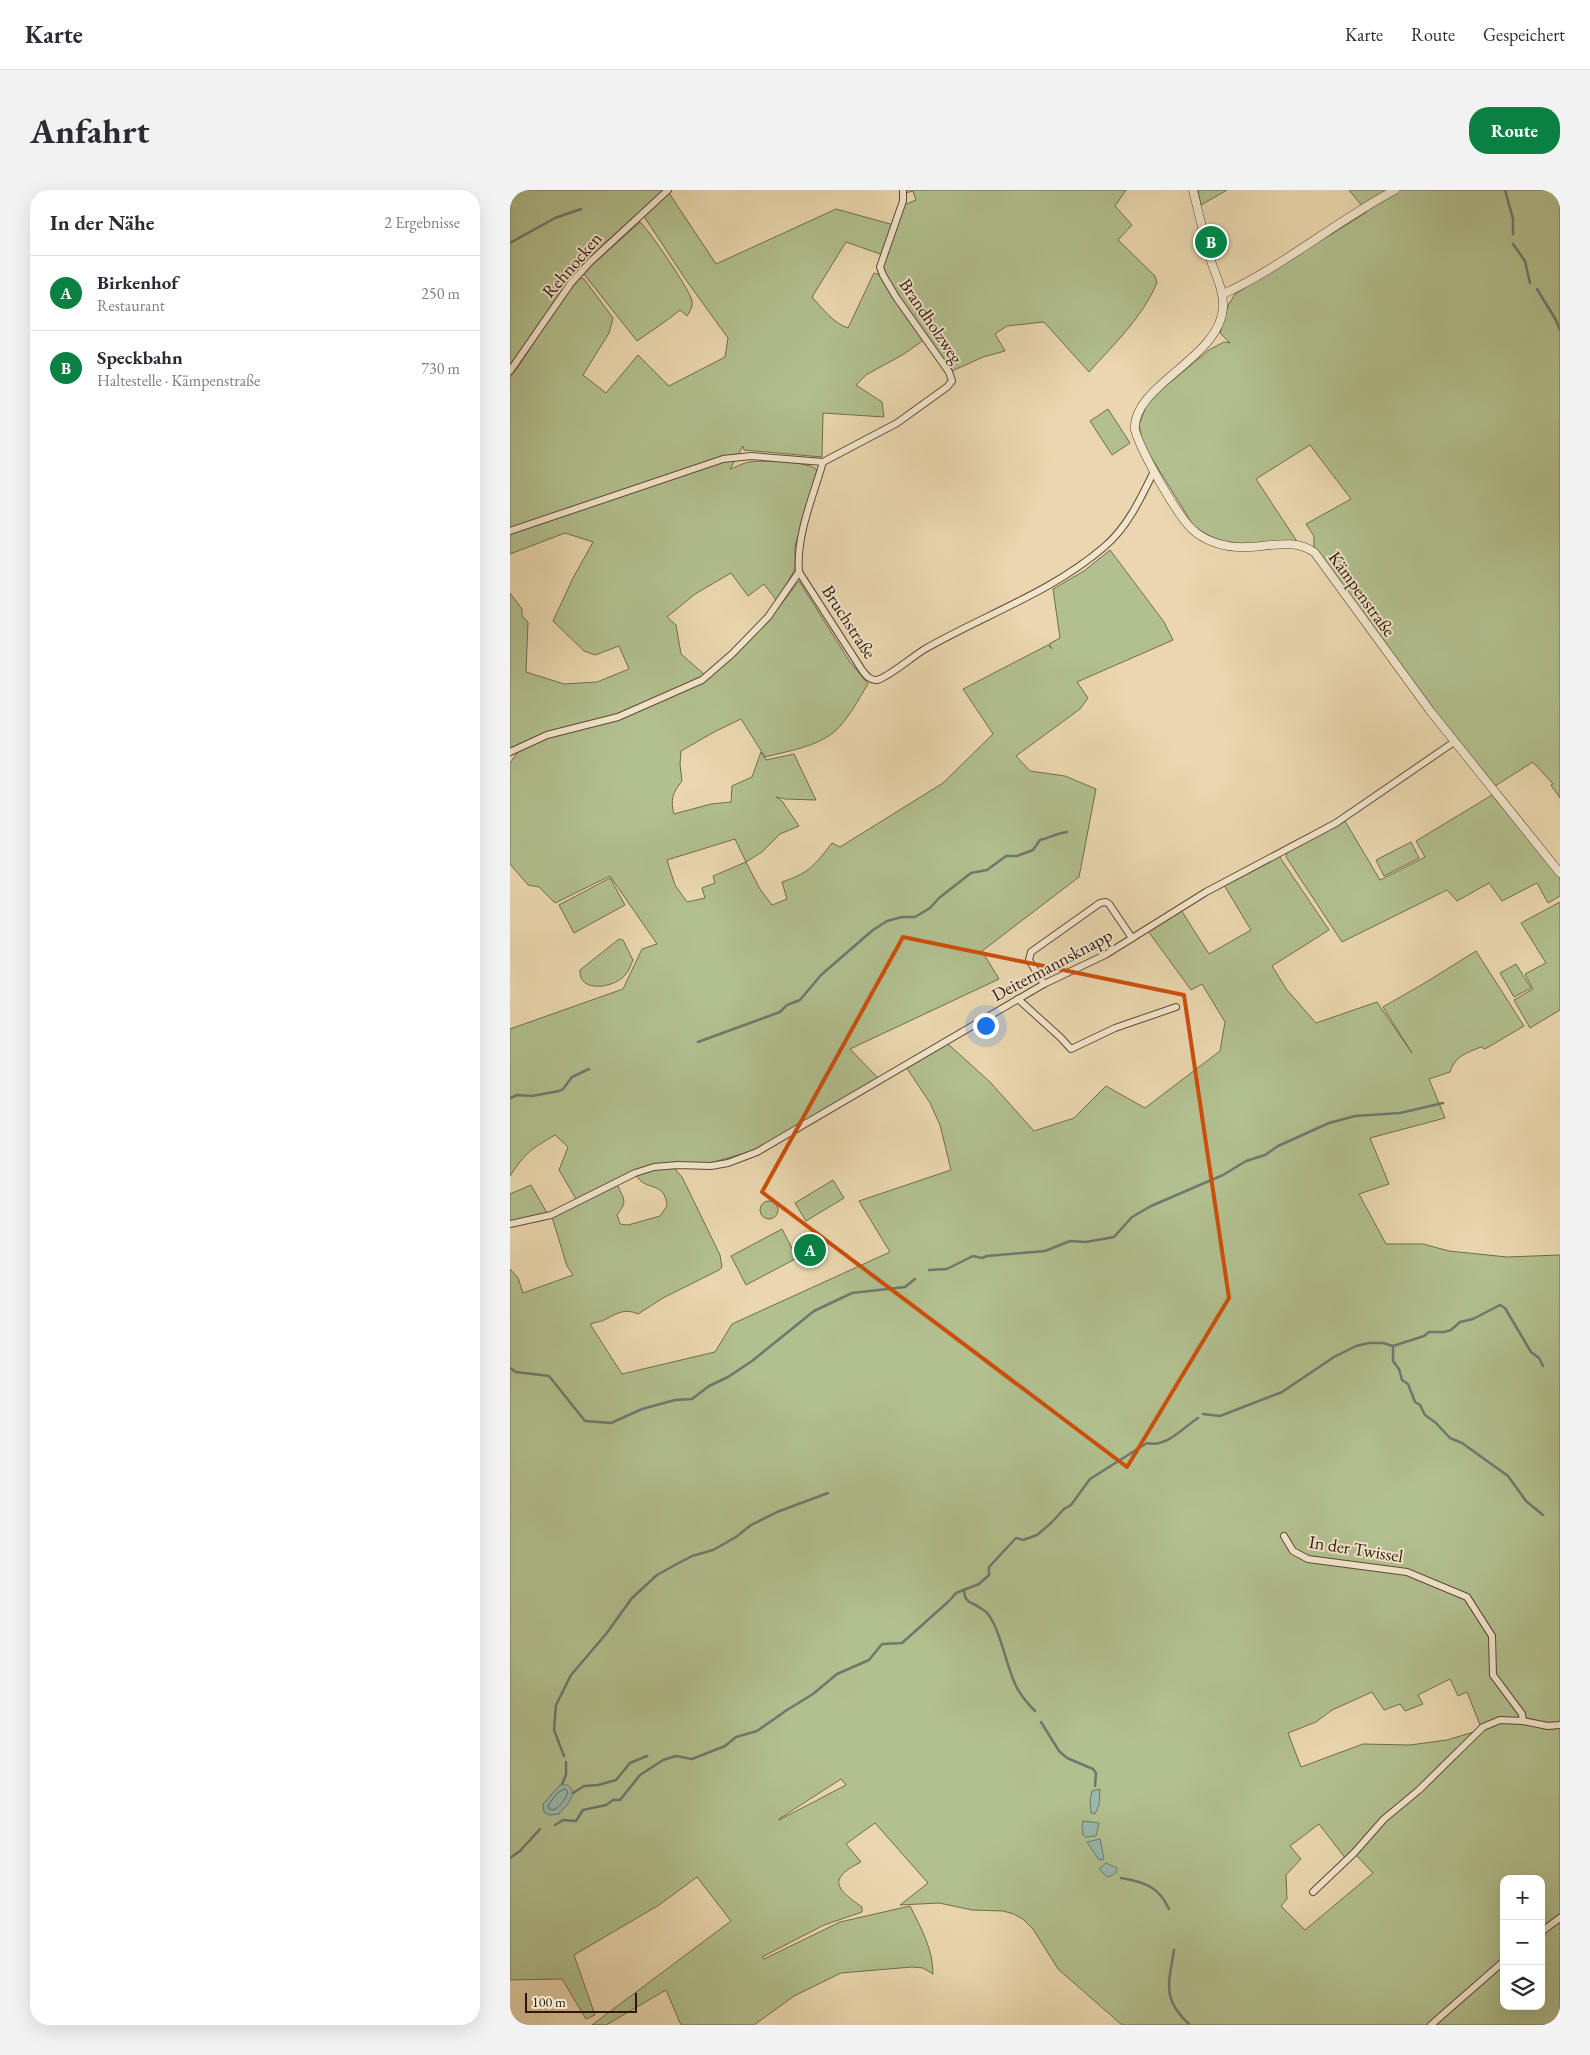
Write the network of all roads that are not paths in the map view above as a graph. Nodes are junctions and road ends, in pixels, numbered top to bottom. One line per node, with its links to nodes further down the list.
1 (668, 190): 6 (street, Rehnocken)
2 (903, 190): 7 (street, Brandholzweg)
3 (1193, 190): 5 (street, Kämpenstraße)
4 (1395, 190): 5 (street)
5 (1223, 294): 8 (street, Kämpenstraße)
6 (510, 371)
7 (824, 462): 9 (street); 10 (street)
8 (1154, 471): 10 (street, Bruchstraße); 11 (street, Kämpenstraße)
9 (510, 531)
10 (799, 572): 12 (street)
11 (1454, 742): 13 (street, Kämpenstraße); 14 (street, Deitermannsknapp)
12 (510, 752)
13 (1560, 873)
14 (1132, 938): 15 (street, Deitermannsknapp); 15 (street)
15 (1044, 984): 16 (street, Deitermannsknapp)
16 (1018, 999): 17 (street); 18 (street, Deitermannsknapp)
17 (1176, 1007)
18 (510, 1224)
19 (1284, 1536): 20 (street, In der Twissel)
20 (1524, 1722): 21 (street); 22 (street)
21 (1560, 1726)
22 (1313, 1892)
23 (1560, 1918): 24 (street)
24 (1545, 1929)
25 (1500, 1965): 26 (street)
26 (1431, 2025)

